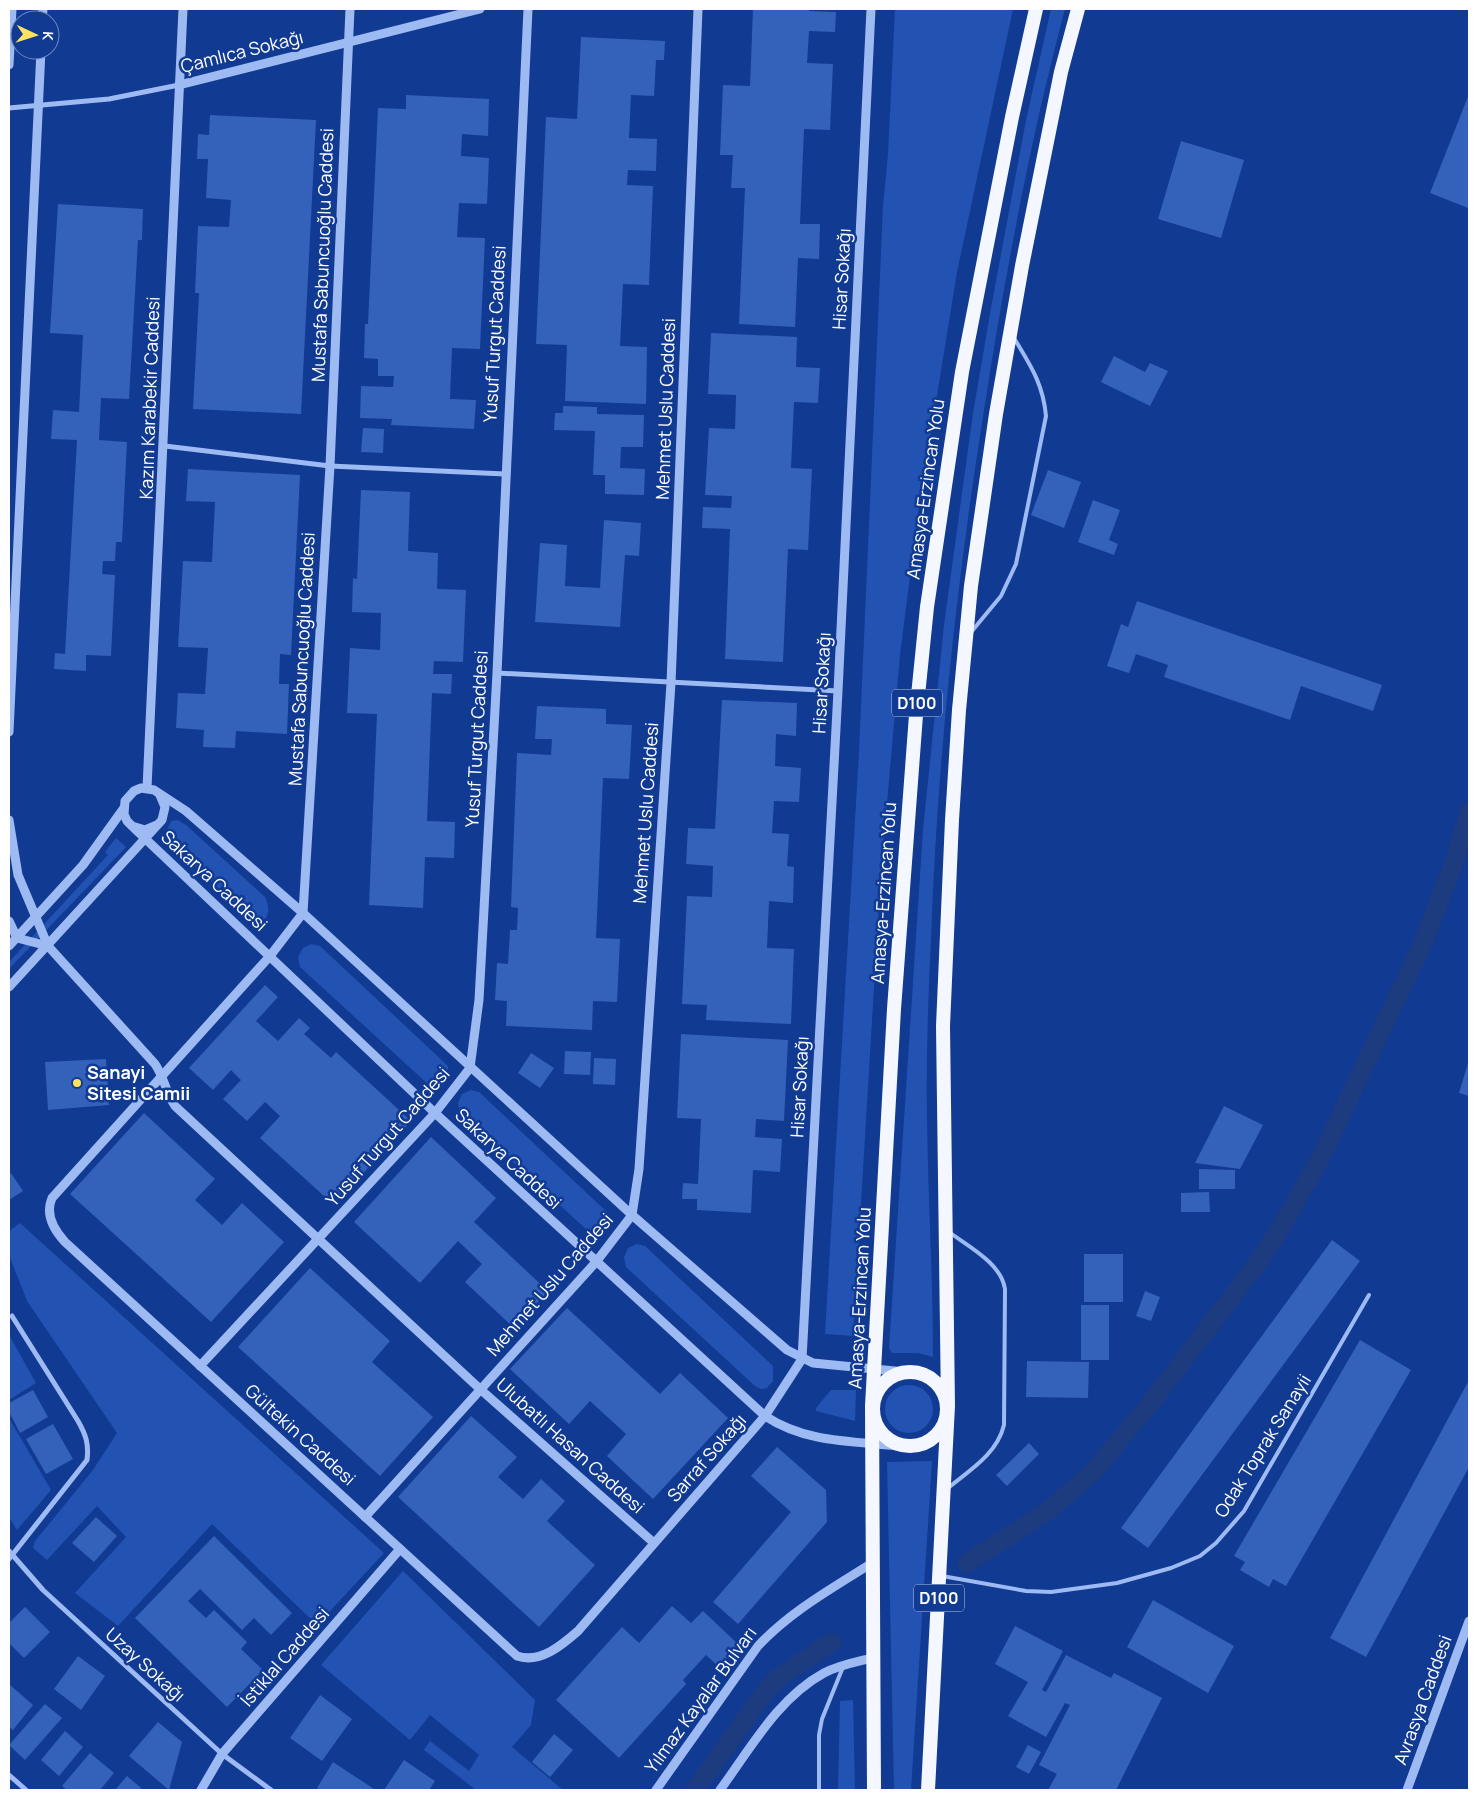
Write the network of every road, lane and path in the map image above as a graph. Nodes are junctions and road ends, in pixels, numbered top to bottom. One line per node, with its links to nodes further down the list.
1 (12, 9): 12 (street)
2 (182, 9): 13 (street, Kazım Karabekir Caddesi)
3 (350, 9): 10 (street, Mustafa Sabuncuoğlu Caddesi)
4 (480, 9): 10 (street, Çamlıca Sokağı)
5 (528, 9): 19 (street, Yusuf Turgut Caddesi)
6 (698, 9): 22 (street, Mehmet Uslu Caddesi)
7 (871, 9): 23 (street, Hisar Sokağı)
8 (1036, 9): 52 (highway, Amasya-Erzincan Yolu / D100)
9 (1078, 9): 16 (highway, D100)
10 (348, 42): 13 (street, Çamlıca Sokağı); 18 (street, Mustafa Sabuncuoğlu Caddesi)
11 (40, 60): 14 (street)
12 (9, 65)
13 (179, 85): 14 (street, Çamlıca Sokağı); 17 (street, Kazım Karabekir Caddesi)
14 (38, 106): 15 (street, Çamlıca Sokağı); 24 (street)
15 (9, 108)
16 (1010, 332): 20 (highway, D100); 20 (lane)
17 (164, 446): 18 (street); 25 (street, Kazım Karabekir Caddesi)
18 (330, 466): 19 (street); 32 (street, Mustafa Sabuncuoğlu Caddesi)
19 (505, 474): 21 (street, Yusuf Turgut Caddesi)
20 (966, 639): 45 (highway, D100)
21 (497, 673): 22 (street); 41 (street, Yusuf Turgut Caddesi)
22 (671, 683): 23 (street); 44 (street, Mehmet Uslu Caddesi)
23 (838, 691): 50 (street, Hisar Sokağı)
24 (9, 732)
25 (148, 788): 26 (street); 27 (street)
26 (158, 793): 29 (street); 32 (street, Sakarya Caddesi)
27 (124, 808): 30 (street); 33 (street)
28 (9, 820): 33 (street, Ulubatlı Hasan Caddesi)
29 (157, 825): 30 (street); 31 (street)
30 (132, 826): 31 (street, Sakarya Caddesi)
31 (145, 838): 38 (street); 39 (street, Sakarya Caddesi)
32 (304, 913): 39 (street); 41 (street, Sakarya Caddesi)
33 (35, 917): 36 (street); 38 (street, Ulubatlı Hasan Caddesi)
34 (9, 921): 36 (street)
35 (9, 925): 36 (street)
36 (17, 938): 37 (street); 38 (street)
37 (9, 946)
38 (48, 946): 40 (street); 42 (street, Ulubatlı Hasan Caddesi)
39 (270, 956): 42 (street); 43 (street, Sakarya Caddesi)
40 (9, 987)
41 (470, 1068): 43 (street, Yusuf Turgut Caddesi); 44 (street, Sakarya Caddesi)
42 (162, 1075): 46 (street, Ulubatlı Hasan Caddesi); 51 (street, Gültekin Caddesi)
43 (434, 1113): 46 (street, Yusuf Turgut Caddesi); 47 (street, Sakarya Caddesi)
44 (632, 1215): 47 (street, Mehmet Uslu Caddesi); 50 (street, Sakarya Caddesi)
45 (946, 1229): 56 (highway, D100); 60 (lane)
46 (319, 1240): 51 (street, Yusuf Turgut Caddesi); 54 (street, Ulubatlı Hasan Caddesi)
47 (596, 1262): 54 (street, Mehmet Uslu Caddesi); 57 (street, Sakarya Caddesi)
48 (1369, 1295): 66 (lane, Odak Toprak Sanayii)
49 (12, 1316): 64 (street)
50 (802, 1359): 52 (street, Sakarya Caddesi); 57 (street, Sarraf Sokağı)
51 (200, 1366): 61 (street, Gültekin Caddesi)
52 (875, 1369): 53 (street, Sakarya Caddesi); 55 (highway, Amasya-Erzincan Yolu / D100)
53 (905, 1372): 55 (highway); 56 (highway)
54 (480, 1389): 61 (street, Mehmet Uslu Caddesi); 62 (street, Ulubatlı Hasan Caddesi)
55 (872, 1406): 58 (highway, Amasya-Erzincan Yolu / D100); 59 (highway)
56 (948, 1406): 59 (highway); 60 (highway, D100)
57 (765, 1416): 58 (street, Sakarya Caddesi); 62 (street, Sarraf Sokağı)
58 (872, 1443): 59 (street, Sakarya Caddesi); 65 (highway, Amasya-Erzincan Yolu / D100)
59 (899, 1446)
60 (944, 1492): 66 (highway, D100)
61 (365, 1517): 63 (street, Gültekin Caddesi)
62 (654, 1543): 68 (street, Sarraf Sokağı)
63 (400, 1549): 68 (street, Gültekin Caddesi); 71 (street, İstiklal Caddesi)
64 (10, 1555): 71 (street, Uzay Sokağı)
65 (872, 1563): 69 (highway, Amasya-Erzincan Yolu / D100); 76 (street, Yılmaz Kayalar Bulvarı)
66 (940, 1575): 80 (highway, D100)
67 (1469, 1621): 81 (street, Avrasya Caddesi)
68 (542, 1655)
69 (872, 1658): 70 (street); 79 (highway, Amasya-Erzincan Yolu / D100)
70 (844, 1665): 77 (street); 78 (lane)
71 (222, 1754): 74 (street, İstiklal Caddesi); 75 (street, Uzay Sokağı)
72 (9, 1775): 73 (street)
73 (26, 1790)
74 (201, 1790)
75 (271, 1790)
76 (656, 1790)
77 (720, 1790)
78 (819, 1790)
79 (874, 1790)
80 (928, 1790)
81 (1407, 1790)

